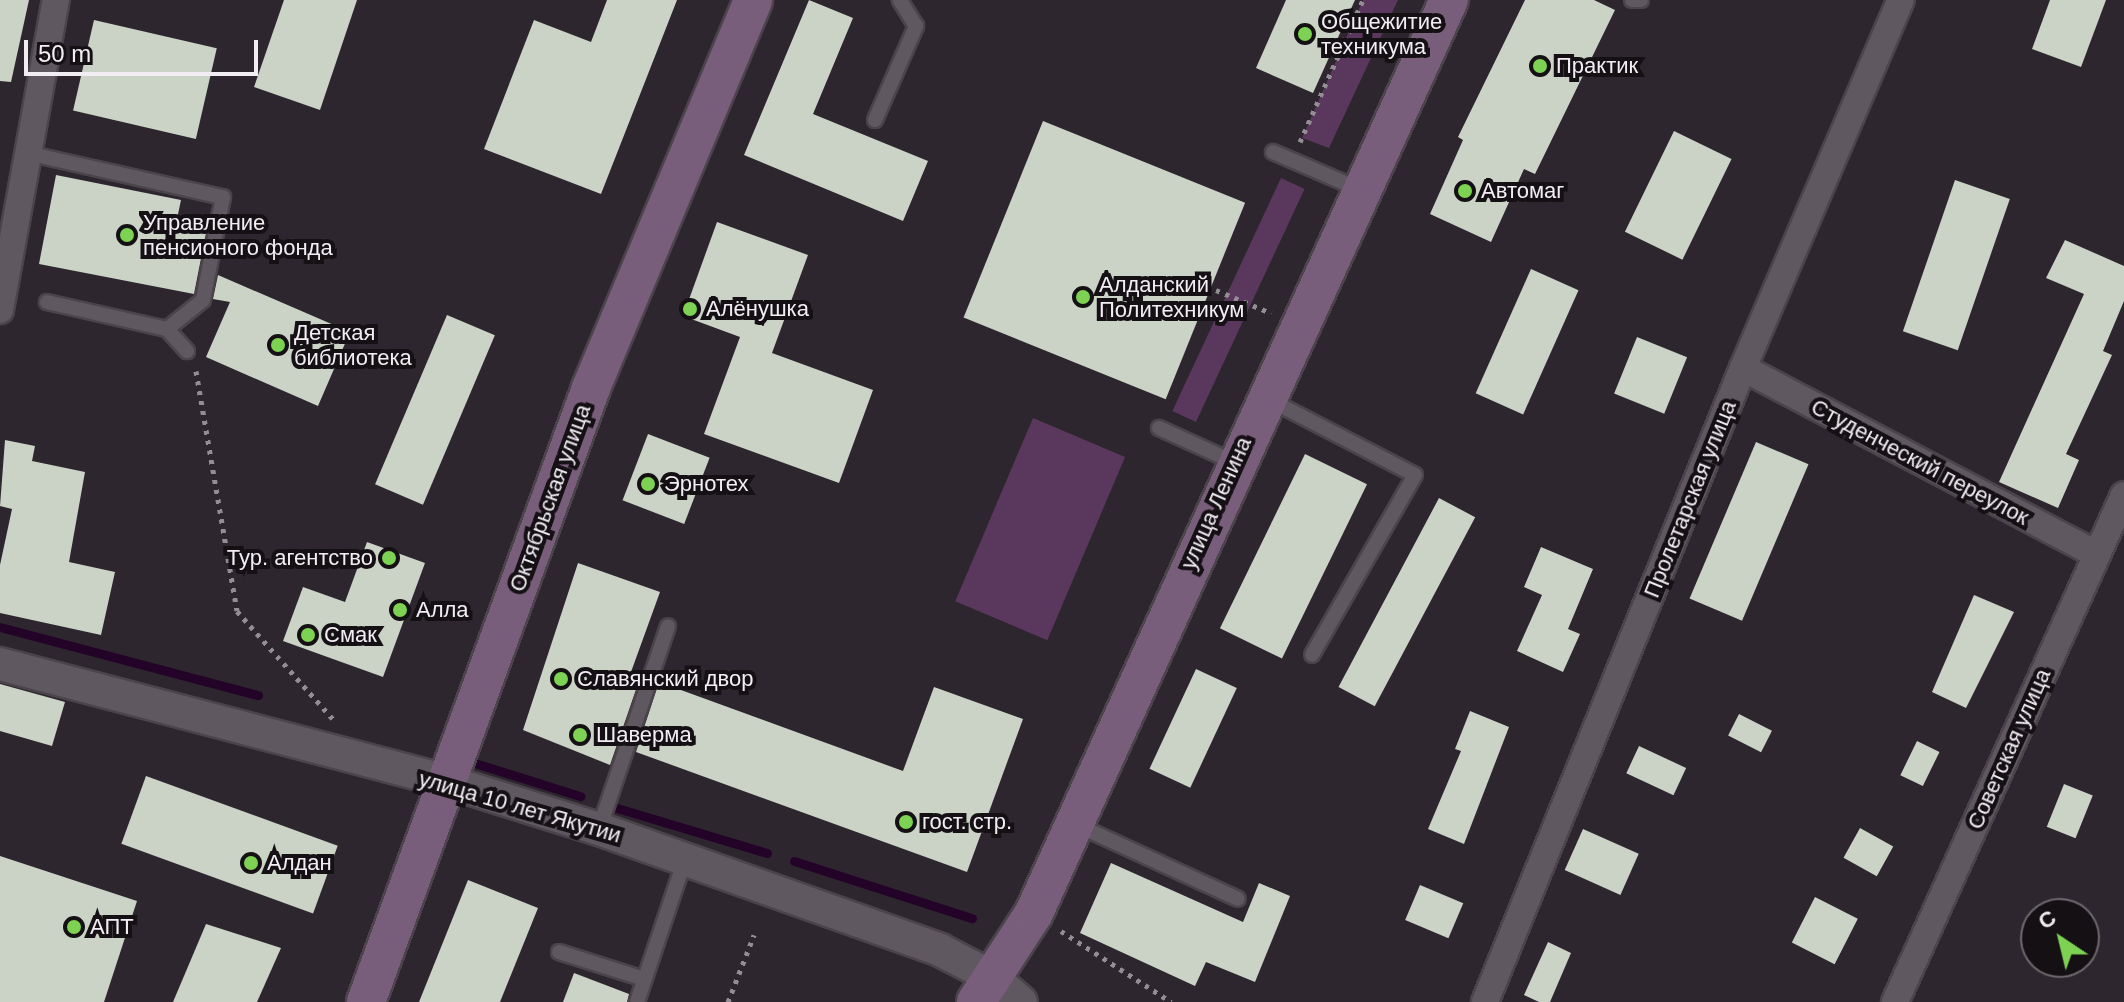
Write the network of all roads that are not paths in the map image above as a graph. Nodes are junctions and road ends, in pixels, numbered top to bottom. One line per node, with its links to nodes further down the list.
1 (56, 0): 10 (street)
2 (753, 0): 25 (main road, Октябрьская улица)
3 (900, 0): 8 (lane)
4 (1449, 0): 11 (main road, улица Ленина)
5 (1632, 0): 6 (lane)
6 (1641, 0)
7 (1901, 0): 16 (street, Пролетарская улица)
8 (875, 120)
9 (1273, 152): 11 (lane)
10 (27, 153): 13 (street); 14 (lane)
11 (1359, 189): 17 (main road, улица Ленина)
12 (47, 302): 14 (lane)
13 (0, 310)
14 (167, 329): 15 (lane)
15 (187, 351)
16 (1743, 368): 21 (street, Студенческий переулок); 36 (street, Пролетарская улица)
17 (1264, 397): 19 (main road, улица Ленина); 23 (lane)
18 (1159, 428): 19 (lane)
19 (1234, 462): 26 (main road, улица Ленина)
20 (2124, 495): 21 (street, Советская улица)
21 (2097, 555): 37 (street, Советская улица)
22 (668, 626): 27 (lane)
23 (1312, 655)
24 (0, 664): 25 (street, улица 10 лет Якутии)
25 (449, 782): 27 (street, улица 10 лет Якутии); 33 (main road, Октябрьская улица)
26 (1075, 824): 29 (lane); 32 (main road, улица Ленина)
27 (599, 829): 28 (street, улица 10 лет Якутии)
28 (685, 858): 31 (lane); 32 (street, улица 10 лет Якутии)
29 (1238, 899)
30 (559, 952): 31 (lane)
31 (644, 979): 34 (lane)
32 (984, 990): 35 (street, улица 10 лет Якутии)
33 (366, 1002)
34 (637, 1002)
35 (1021, 1002)
36 (1485, 1002)
37 (1895, 1002)

